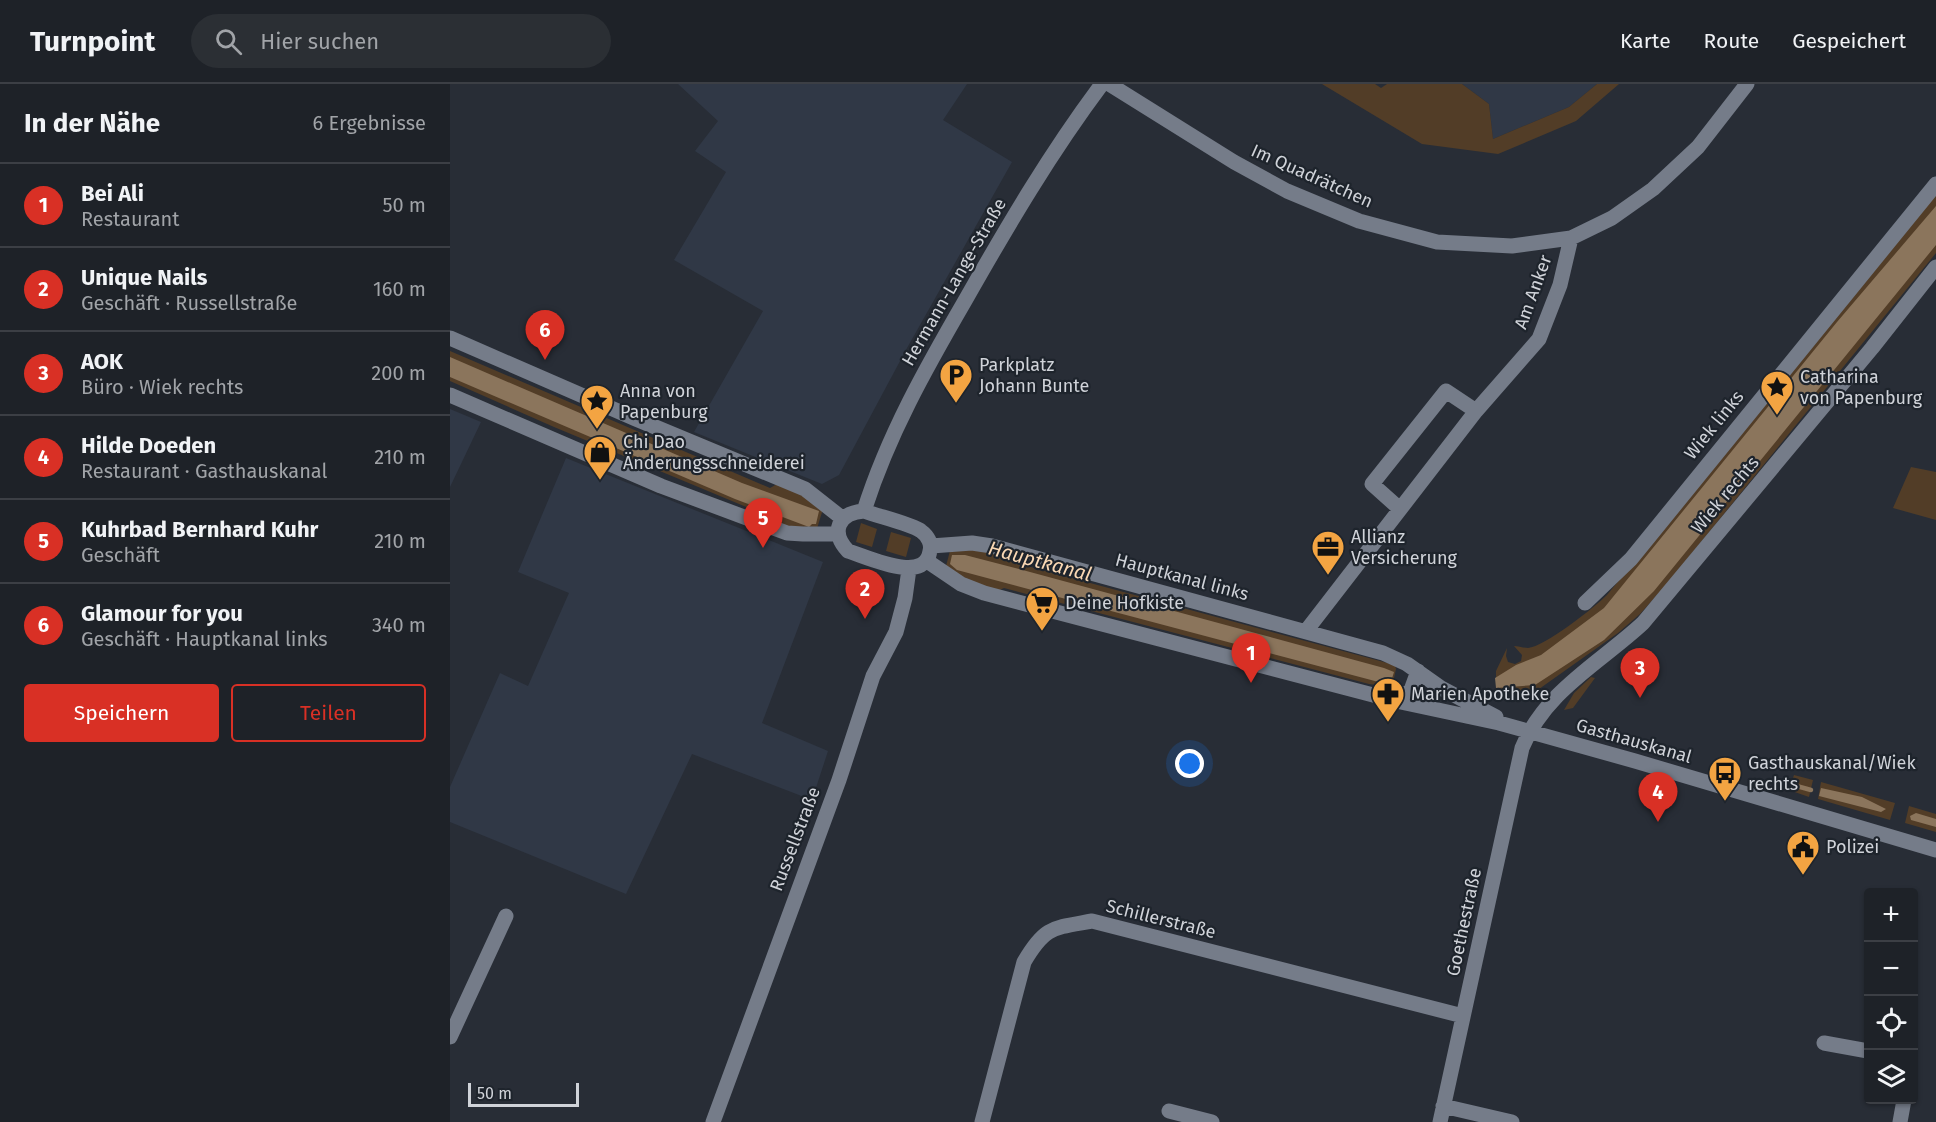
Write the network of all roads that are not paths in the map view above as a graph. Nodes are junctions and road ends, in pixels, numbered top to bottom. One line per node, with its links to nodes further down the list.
1 (1102, 84): 11 (street, Hermann-Lange-Straße)
2 (1108, 84): 5 (street, Im Quadrätchen)
3 (1748, 84): 5 (street, Im Quadrätchen)
4 (1936, 184): 16 (street, Wiek links)
5 (1571, 238): 9 (street, Am Anker)
6 (1936, 267): 20 (street, Wiek rechts)
7 (450, 338): 12 (street)
8 (450, 395): 13 (street)
9 (1476, 411): 10 (street, Am Anker); 10 (street)
10 (1400, 509): 17 (street, Am Anker)
11 (864, 512): 12 (street); 14 (street)
12 (842, 518): 13 (street)
13 (838, 534): 15 (street)
14 (929, 553): 15 (street, Hauptkanal links); 17 (street, Hauptkanal links); 19 (street)
15 (909, 569): 30 (street, Russellstraße)
16 (1586, 603)
17 (1306, 631): 18 (street, Hauptkanal links)
18 (1418, 671): 19 (street); 20 (street, Hauptkanal links)
19 (1396, 701): 20 (street)
20 (1528, 732): 21 (street, Gasthauskanal); 23 (street, Goethestraße)
21 (1936, 850)
22 (506, 916): 24 (street)
23 (1463, 1016): 28 (street, Goethestraße); 31 (street, Schillerstraße)
24 (450, 1037)
25 (1824, 1043): 26 (street)
26 (1864, 1050)
27 (1903, 1104): 35 (street)
28 (1443, 1106): 33 (street, Goethestraße); 34 (street)
29 (1169, 1111): 32 (street)
30 (713, 1122)
31 (982, 1122)
32 (1212, 1122)
33 (1440, 1122)
34 (1512, 1122)
35 (1900, 1122)

